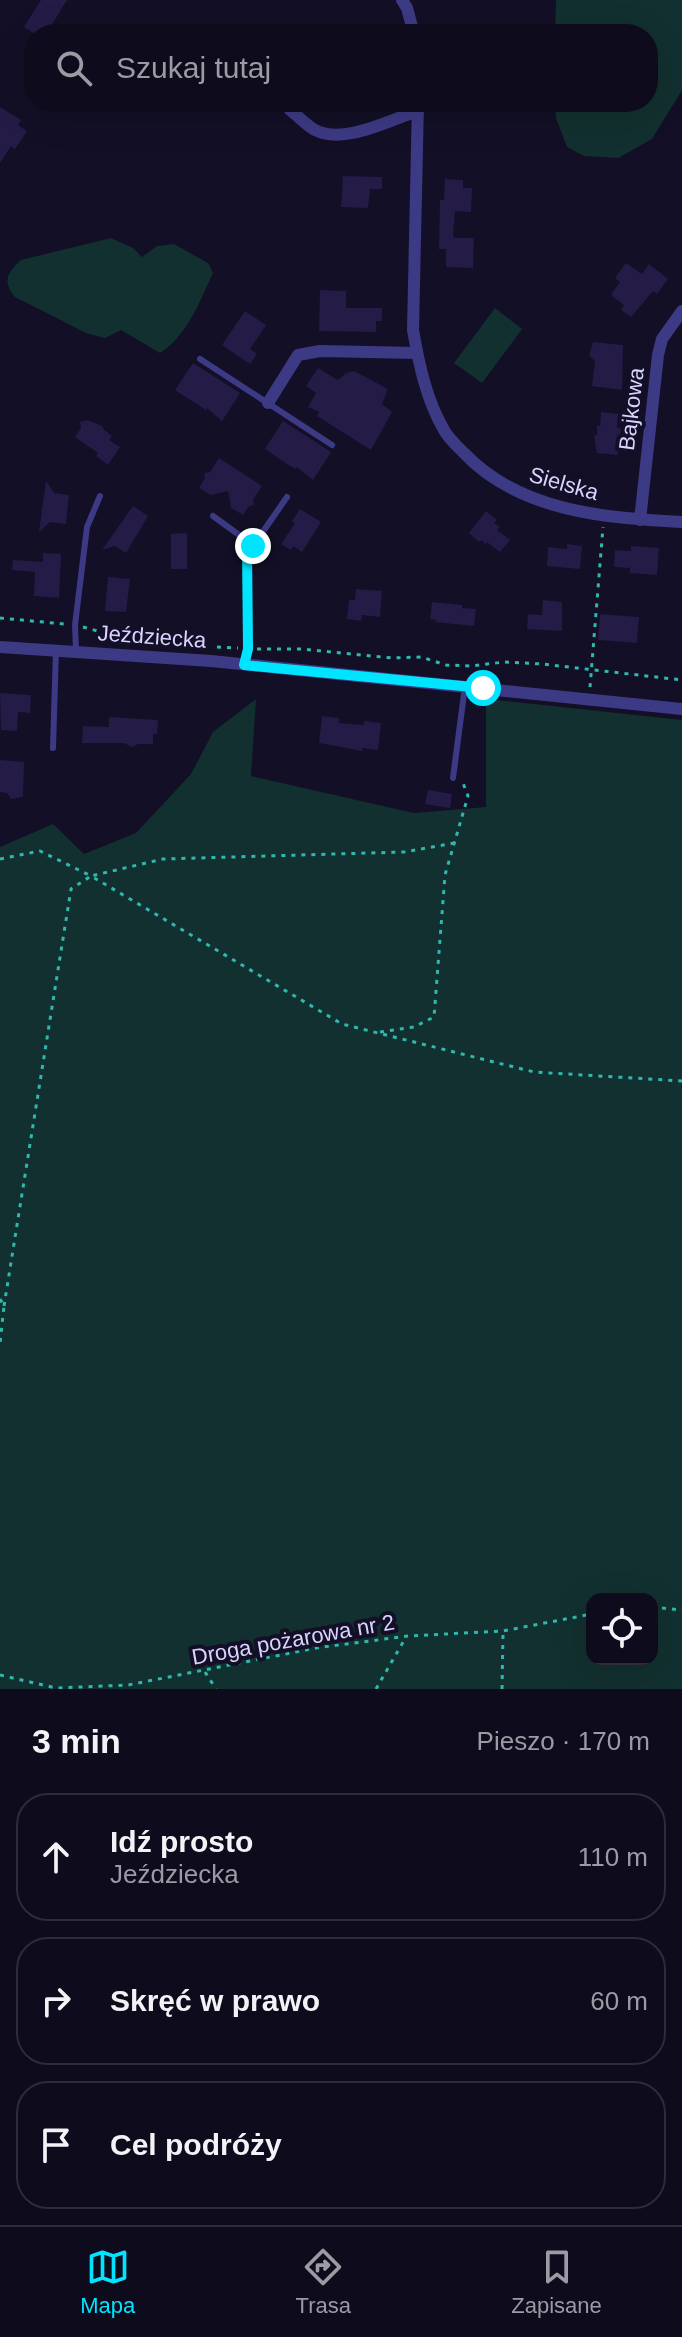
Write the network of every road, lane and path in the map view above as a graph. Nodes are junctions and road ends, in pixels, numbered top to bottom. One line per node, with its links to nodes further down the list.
1 (402, 0): 2 (street)
2 (411, 24)
3 (293, 112): 4 (street)
4 (404, 112)
5 (418, 112): 7 (street, Sielska)
6 (682, 311): 15 (street, Bajkowa)
7 (417, 353): 9 (street); 13 (street, Sielska)
8 (200, 359): 9 (lane)
9 (268, 403): 10 (lane)
10 (332, 445)
11 (100, 496): 19 (lane)
12 (287, 497): 17 (lane)
13 (605, 515): 15 (street, Sielska); 27 (path)
14 (213, 516): 17 (lane)
15 (640, 520): 16 (street, Sielska)
16 (682, 522)
17 (247, 549): 24 (lane)
18 (0, 618): 19 (path)
19 (75, 625): 20 (path); 25 (lane)
20 (147, 642)
21 (205, 646): 24 (path)
22 (0, 647): 23 (street, Jeździecka)
23 (56, 649): 25 (street, Jeździecka); 32 (lane)
24 (248, 649): 26 (lane); 27 (path)
25 (76, 651): 26 (street, Jeździecka)
26 (244, 665): 29 (street, Jeździecka)
27 (591, 671): 28 (path); 30 (path)
28 (682, 680)
29 (465, 686): 30 (street, Jeździecka); 33 (lane)
30 (590, 699): 31 (street, Jeździecka)
31 (682, 709)
32 (53, 748)
33 (455, 760): 34 (lane); 35 (path)
34 (453, 778)
35 (455, 843): 37 (path); 38 (path)
36 (0, 859): 37 (path)
37 (91, 876): 38 (path); 41 (path)
38 (376, 1033): 39 (path)
39 (682, 1081)
40 (0, 1299): 41 (path)
41 (4, 1306): 42 (path)
42 (0, 1343)
43 (658, 1608): 44 (path)
44 (682, 1610)
45 (586, 1615): 46 (path, Droga pożarowa nr 2)
46 (503, 1631): 47 (path, Droga pożarowa nr 2); 52 (path)
47 (407, 1636): 48 (path, Droga pożarowa nr 2); 51 (path)
48 (204, 1671): 49 (path, Droga pożarowa nr 2); 50 (path)
49 (0, 1675)
50 (216, 1689)
51 (376, 1689)
52 (502, 1689)

